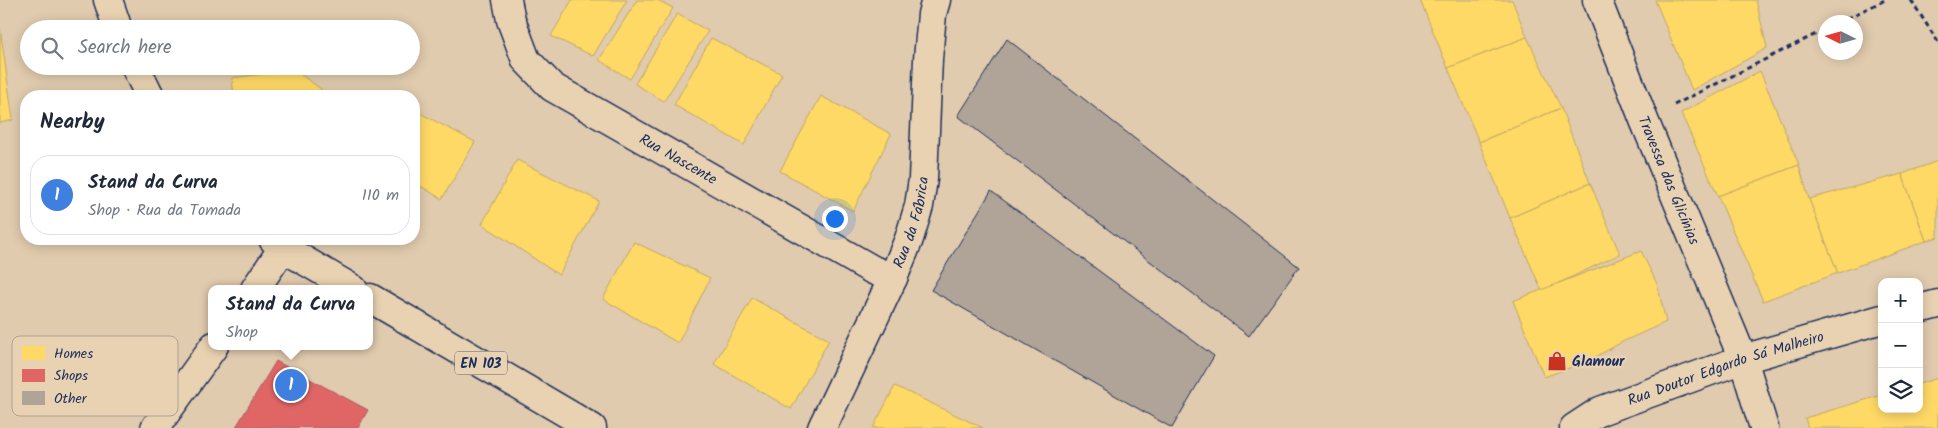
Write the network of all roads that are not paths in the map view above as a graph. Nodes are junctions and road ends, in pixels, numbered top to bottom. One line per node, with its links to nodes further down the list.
1 (108, 0): 5 (street)
2 (507, 0): 10 (street, Rua Nascente)
3 (936, 0): 10 (street, Rua da Fábrica)
4 (1597, 0): 18 (street, Travessa das Glicínias)
5 (115, 20)
6 (139, 75): 7 (street)
7 (147, 90)
8 (277, 245): 11 (street)
9 (281, 245): 12 (street)
10 (893, 278): 23 (street, Rua da Fábrica)
11 (257, 285)
12 (346, 285)
13 (373, 300): 22 (street, EN 103)
14 (1938, 304): 15 (street)
15 (1923, 308)
16 (1878, 320): 18 (street, Rua Doutor Edgardo Sá Malheiro)
17 (211, 350): 19 (street)
18 (1743, 359): 24 (street, Rua Doutor Edgardo Sá Malheiro); 25 (street, Travessa das Glicínias)
19 (178, 396)
20 (164, 416): 21 (street)
21 (155, 428)
22 (592, 428)
23 (822, 428)
24 (1574, 428)
25 (1764, 428)

